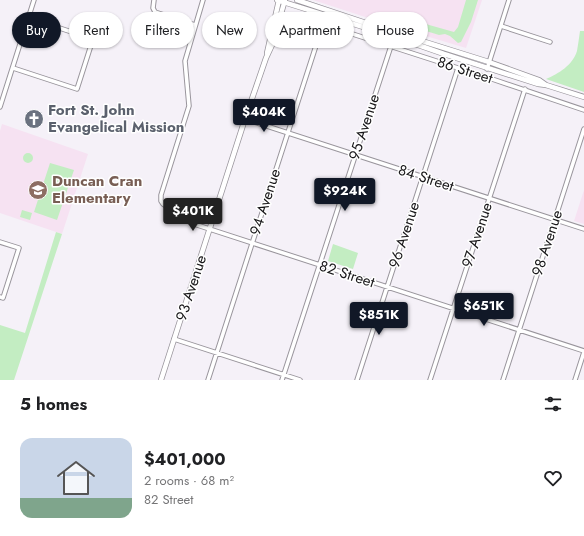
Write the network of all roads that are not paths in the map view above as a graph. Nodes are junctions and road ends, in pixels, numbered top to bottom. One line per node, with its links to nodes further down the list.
1 (34, 0): 8 (street)
2 (154, 0): 10 (street)
3 (203, 0): 10 (street)
4 (278, 0): 7 (main road, 86 Street); 21 (main road, 93 Avenue)
5 (297, 0): 9 (main road, 86 Street)
6 (509, 0): 12 (street)
7 (285, 1): 11 (main road, 86 Street); 21 (main road, 93 Avenue)
8 (31, 12)
9 (362, 23)
10 (195, 25): 38 (street, 82 Street)
11 (362, 25)
12 (501, 26): 14 (street); 22 (street)
13 (61, 28): 23 (street)
14 (550, 42)
15 (428, 44): 22 (main road, 86 Street)
16 (428, 47): 25 (main road, 86 Street)
17 (19, 48): 23 (street)
18 (315, 48): 33 (street, 94 Avenue)
19 (390, 48): 34 (street, 95 Avenue)
20 (397, 48): 24 (street, 86 Street)
21 (266, 58): 31 (main road, 93 Avenue)
22 (489, 62): 25 (street); 26 (main road, 86 Street)
23 (13, 68): 29 (street)
24 (458, 68): 27 (street, 86 Street); 35 (street, 96 Avenue)
25 (487, 69): 26 (main road, 86 Street)
26 (546, 85): 28 (main road, 86 Street)
27 (525, 90): 30 (street, 86 Street); 36 (street, 97 Avenue)
28 (584, 97)
29 (0, 107)
30 (584, 110)
31 (245, 119): 33 (street, 84 Street); 38 (main road, 93 Avenue)
32 (584, 129): 37 (street, 98 Avenue)
33 (287, 133): 34 (street, 84 Street); 41 (street, 94 Avenue)
34 (355, 155): 35 (street, 84 Street); 42 (street, 95 Avenue)
35 (423, 177): 36 (street, 84 Street); 43 (street, 96 Avenue)
36 (489, 198): 37 (street, 84 Street); 45 (street, 97 Avenue)
37 (555, 220): 39 (street, 84 Street); 46 (street, 98 Avenue)
38 (210, 229): 41 (street, 82 Street); 47 (main road, 93 Avenue)
39 (584, 229)
40 (0, 242): 44 (street)
41 (252, 243): 42 (street, 82 Street); 49 (street, 94 Avenue)
42 (319, 265): 43 (street, 82 Street); 50 (street, 95 Avenue)
43 (387, 287): 45 (street, 82 Street); 55 (street, 96 Avenue)
44 (1, 298)
45 (454, 309): 46 (street, 82 Street); 56 (street, 97 Avenue)
46 (519, 330): 48 (street, 82 Street); 57 (street, 98 Avenue)
47 (174, 339): 49 (street); 51 (main road, 93 Avenue)
48 (584, 351): 58 (street)
49 (216, 353): 50 (street); 52 (street, 94 Avenue)
50 (284, 375): 53 (street, 95 Avenue); 54 (street)
51 (161, 380)
52 (208, 380)
53 (282, 380)
54 (300, 380)
55 (357, 380)
56 (430, 380)
57 (503, 380)
58 (575, 380)

